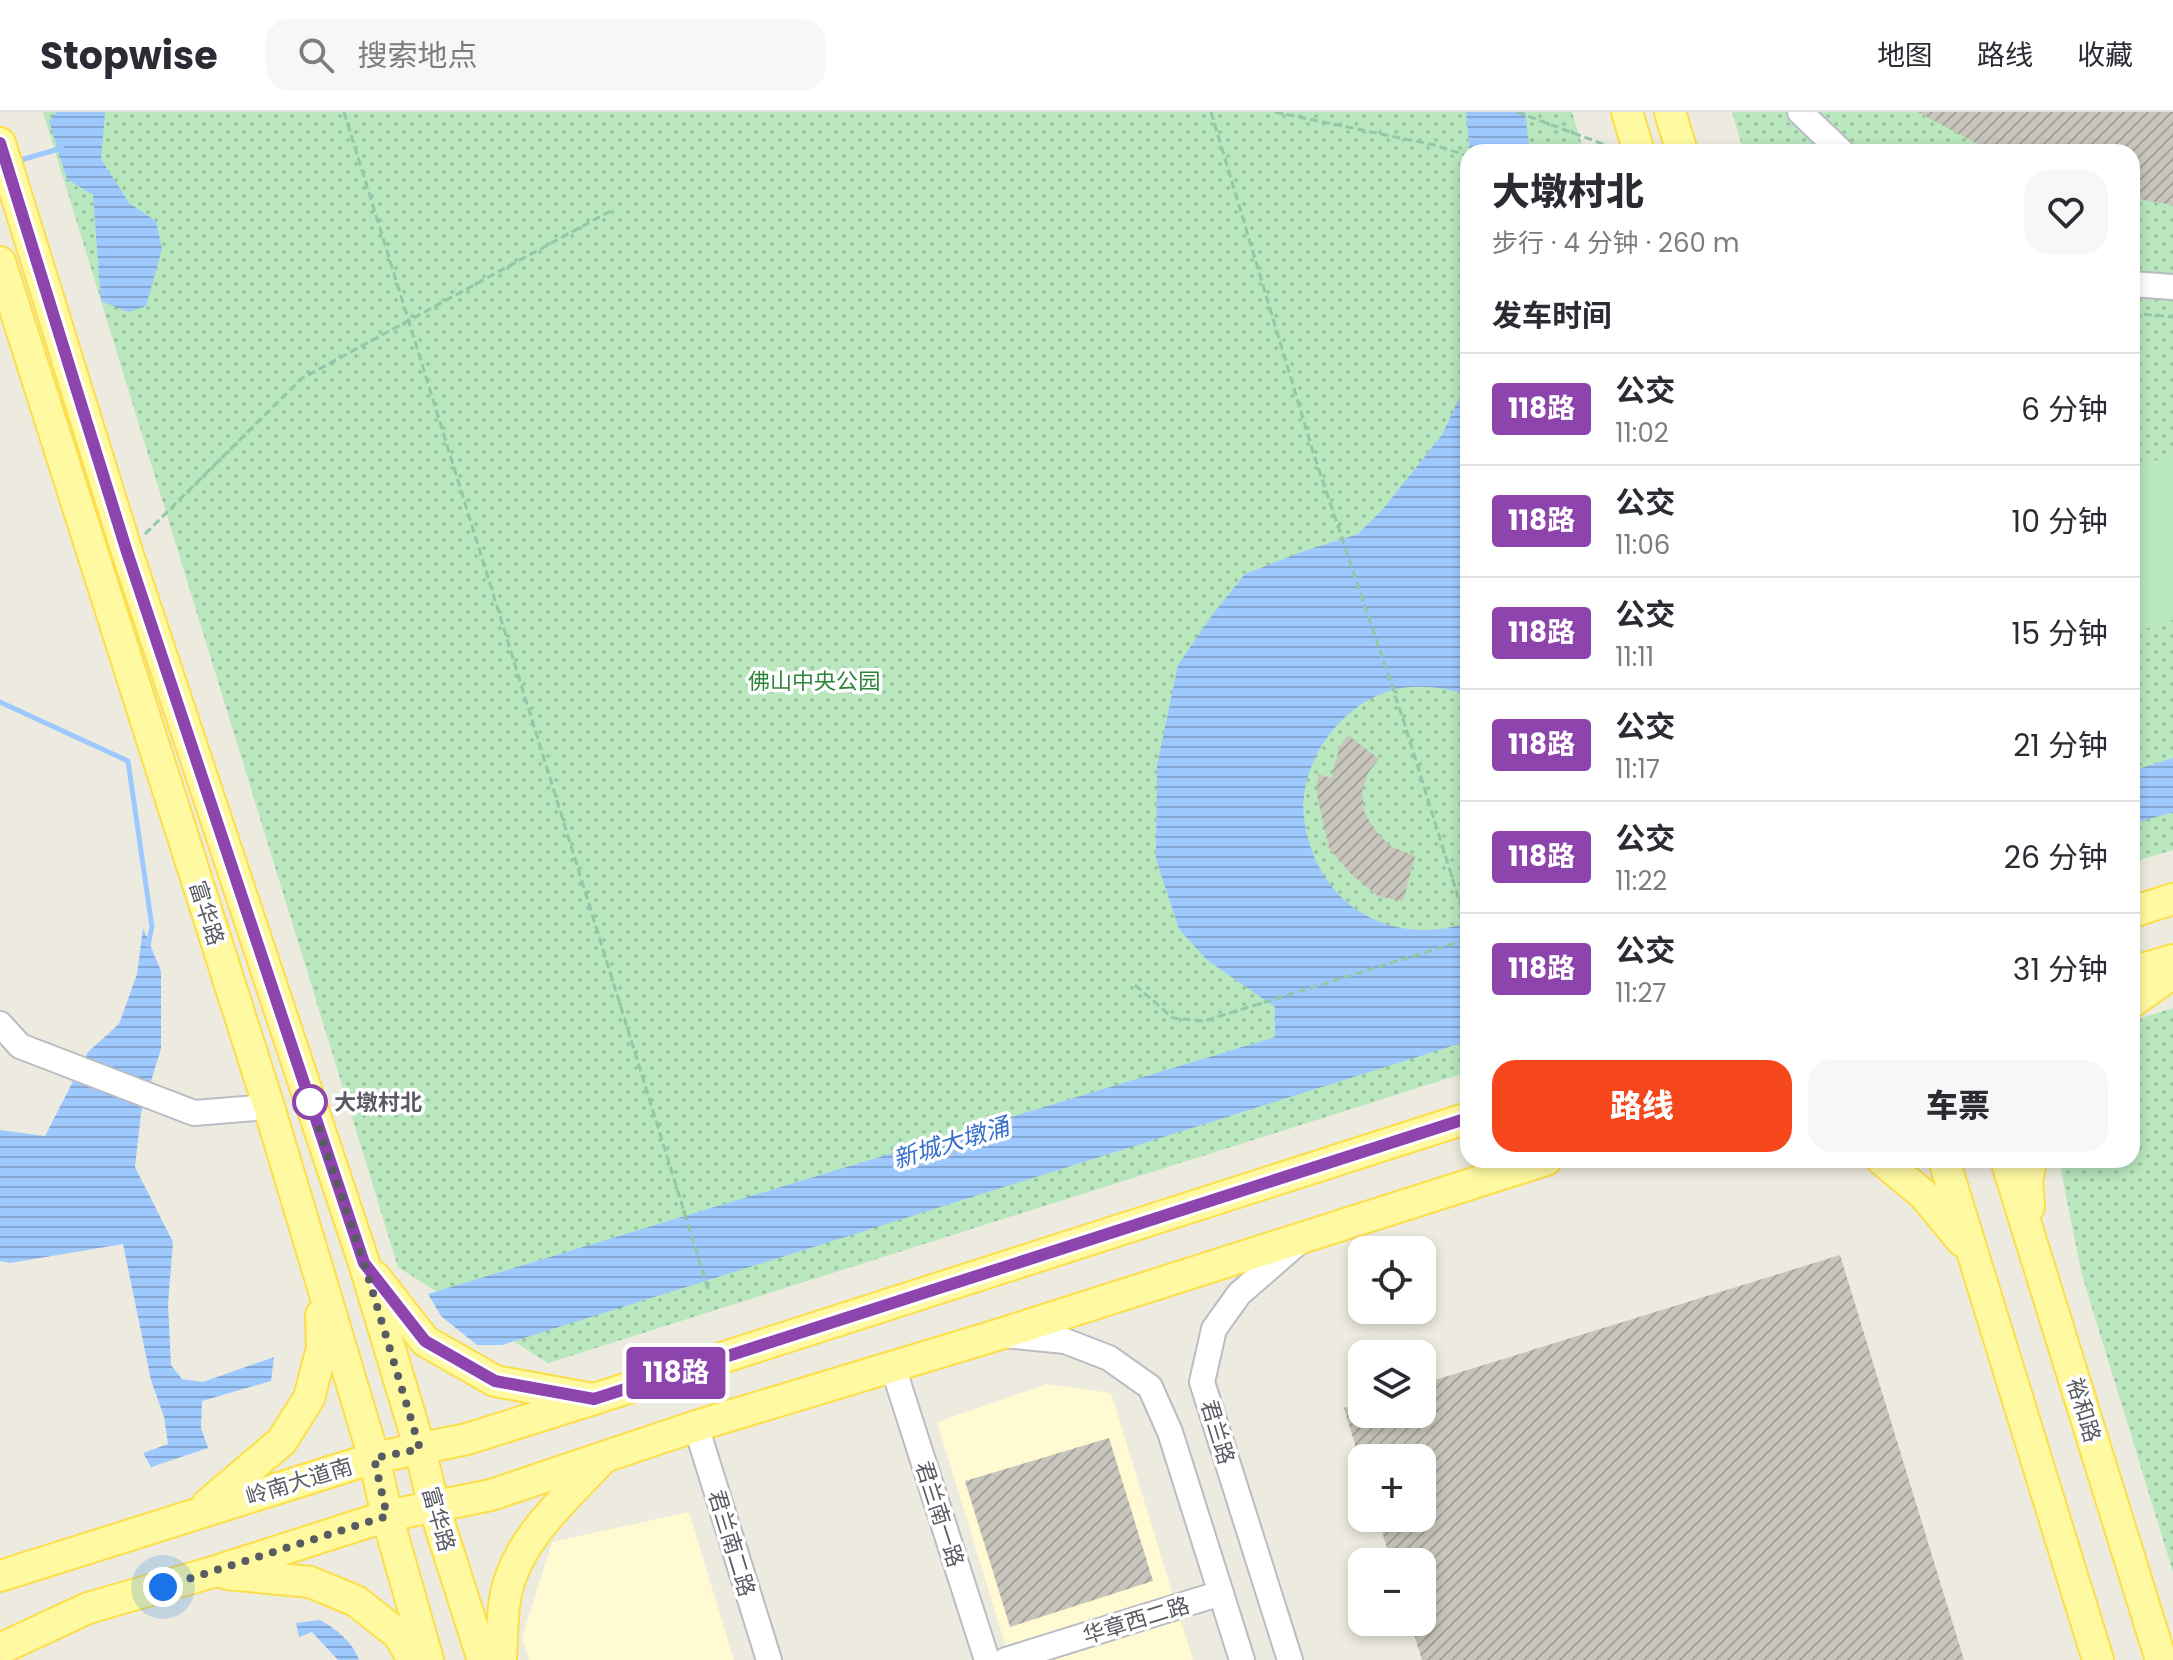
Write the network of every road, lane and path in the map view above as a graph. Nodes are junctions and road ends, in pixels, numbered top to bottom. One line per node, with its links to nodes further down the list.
1 (344, 112): 20 (path)
2 (1211, 112): 24 (path)
3 (1275, 112): 13 (path)
4 (1517, 112): 9 (path)
5 (1627, 112): 10 (main road)
6 (1670, 112): 11 (main road)
7 (1800, 112): 12 (street)
8 (0, 143): 21 (main road, 富华路)
9 (1609, 144)
10 (1626, 144)
11 (1680, 144)
12 (1834, 144)
13 (1460, 153)
14 (614, 209): 20 (path)
15 (0, 262): 35 (main road, 富华路)
16 (2140, 285): 17 (street)
17 (2173, 287)
18 (2140, 314): 19 (path)
19 (2173, 317)
20 (410, 320): 21 (path); 47 (path)
21 (127, 552): 45 (main road, 富华路)
22 (2173, 897): 23 (main road); 25 (main road)
23 (2140, 898)
24 (1460, 904)
25 (2140, 909)
26 (1460, 942): 30 (path)
27 (2173, 960): 28 (main road)
28 (2140, 970)
29 (2173, 973): 31 (main road)
30 (1135, 985)
31 (2140, 996)
32 (2173, 1001): 33 (main road)
33 (2140, 1011)
34 (0, 1024): 35 (street)
35 (269, 1107): 46 (main road, 富华路)
36 (1460, 1121): 50 (main road, 岭南大道南)
37 (1520, 1168): 42 (main road)
38 (1892, 1168): 44 (main road)
39 (1946, 1168): 44 (main road)
40 (2009, 1168): 43 (main road, 裕和路)
41 (2029, 1168): 43 (main road)
42 (1306, 1235): 48 (main road); 70 (street, 君兰路)
43 (2031, 1237): 72 (main road, 裕和路)
44 (1972, 1254): 71 (main road)
45 (364, 1263): 50 (main road); 52 (main road, 富华路)
46 (319, 1273): 54 (main road, 富华路); 56 (main road)
47 (709, 1292)
48 (997, 1335): 49 (main road); 60 (street, 君兰路)
49 (893, 1367): 51 (main road); 67 (street, 君兰南一路)
50 (594, 1399): 52 (main road, 岭南大道南)
51 (696, 1426): 53 (main road); 66 (street, 君兰南二路)
52 (420, 1449): 54 (main road, 岭南大道南); 55 (main road, 富华路)
53 (604, 1456): 55 (main road); 65 (main road)
54 (374, 1458): 56 (main road, 岭南大道南); 57 (main road, 富华路)
55 (434, 1507): 57 (main road); 64 (main road, 富华路)
56 (197, 1513): 59 (main road, 岭南大道南)
57 (387, 1516): 58 (main road); 63 (main road, 富华路)
58 (213, 1572): 61 (main road); 62 (main road)
59 (0, 1576)
60 (1221, 1593): 68 (street, 华章西二路); 69 (street, 君兰路)
61 (0, 1649)
62 (413, 1660)
63 (428, 1660)
64 (483, 1660)
65 (501, 1660)
66 (769, 1660)
67 (987, 1660)
68 (1006, 1660)
69 (1242, 1660)
70 (1290, 1660)
71 (2098, 1660)
72 (2161, 1660)

